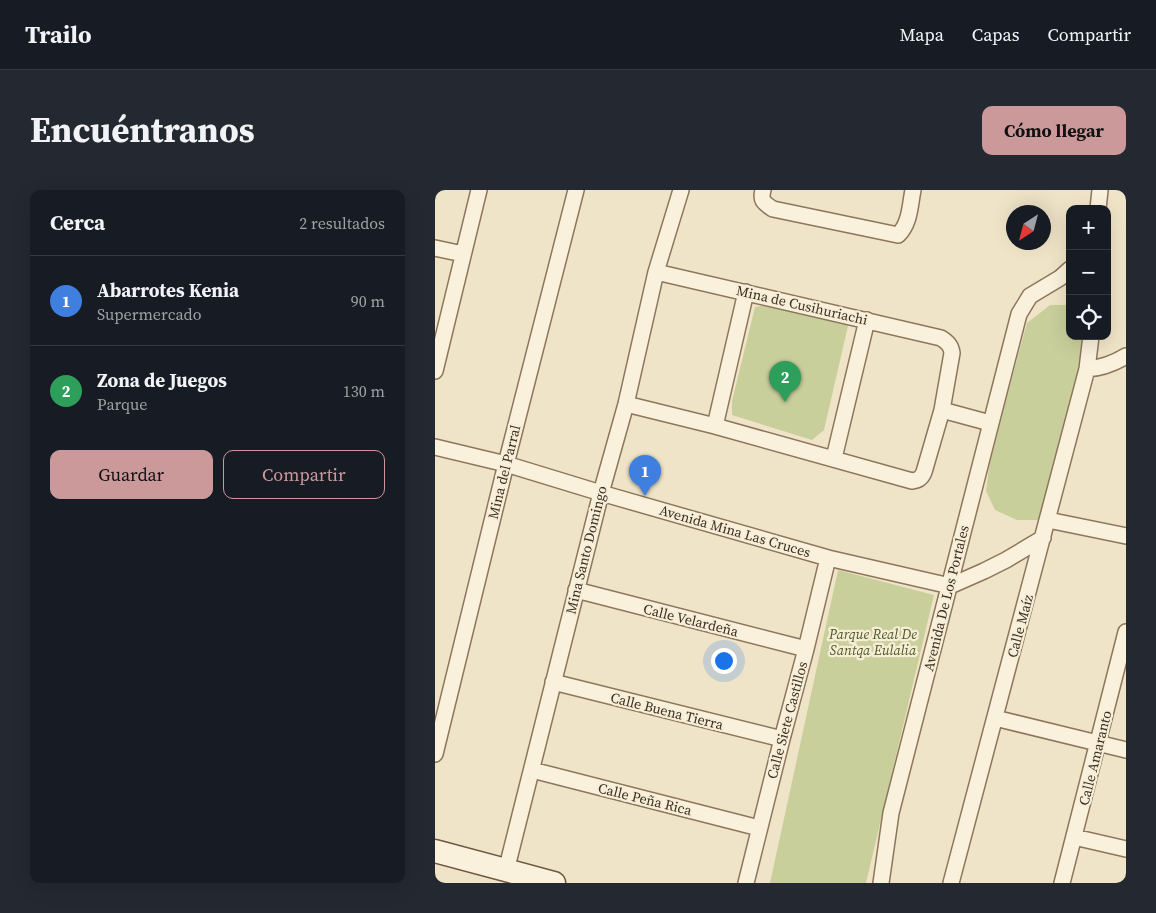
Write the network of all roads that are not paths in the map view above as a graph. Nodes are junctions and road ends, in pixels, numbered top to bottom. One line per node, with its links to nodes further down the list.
1 (479, 190): 9 (street)
2 (575, 190): 25 (street, Mina del Parral)
3 (681, 190): 10 (street, Mina Santo Domingo)
4 (763, 190): 5 (street)
5 (913, 190)
6 (1100, 190): 7 (street)
7 (1098, 205)
8 (435, 248): 9 (street)
9 (463, 254): 15 (street)
10 (656, 272): 12 (street, Mina de Cusihuriachi); 19 (street, Mina Santo Domingo)
11 (1066, 273): 21 (street, Avenida De Los Portales)
12 (747, 292): 13 (street, Mina de Cusihuriachi); 22 (street)
13 (867, 320): 20 (street, Mina de Cusihuriachi); 24 (street)
14 (1091, 340): 17 (street, Calle Maíz)
15 (437, 351): 18 (street)
16 (1126, 356): 17 (street)
17 (1087, 369): 27 (street, Calle Maíz)
18 (435, 371)
19 (626, 404): 22 (street); 26 (street, Mina Santo Domingo)
20 (943, 410): 21 (street); 24 (street)
21 (990, 423): 31 (street, Avenida De Los Portales)
22 (715, 426): 24 (street)
23 (435, 447): 25 (street, Avenida Mina Las Cruces)
24 (834, 458)
25 (506, 464): 26 (street, Avenida Mina Las Cruces); 41 (street, Mina del Parral)
26 (601, 493): 30 (street, Avenida Mina Las Cruces); 32 (street, Mina Santo Domingo)
27 (1048, 520): 28 (street); 29 (street, Calle Maíz)
28 (1126, 536)
29 (1043, 538): 31 (street); 37 (street, Calle Maíz)
30 (828, 558): 31 (street, Avenida Mina Las Cruces); 34 (street, Calle Siete Castillos)
31 (950, 586): 50 (street, Avenida De Los Portales)
32 (576, 590): 34 (street, Calle Velardeña); 36 (street, Mina Santo Domingo)
33 (1126, 632): 35 (street, Calle Amaranto)
34 (806, 649): 38 (street, Calle Siete Castillos)
35 (1124, 651): 39 (street, Calle Amaranto)
36 (553, 682): 38 (street, Calle Buena Tierra); 42 (street, Mina Santo Domingo)
37 (995, 718): 39 (street); 51 (street, Calle Maíz)
38 (782, 739): 43 (street, Calle Siete Castillos)
39 (1098, 744): 40 (street); 44 (street, Calle Amaranto)
40 (1126, 750)
41 (435, 754)
42 (532, 770): 43 (street, Calle Peña Rica); 47 (street, Mina Santo Domingo)
43 (759, 828): 49 (street, Calle Siete Castillos)
44 (1075, 838): 45 (street); 52 (street, Calle Amaranto)
45 (1126, 848)
46 (435, 851): 47 (main road)
47 (506, 871): 48 (main road)
48 (554, 883)
49 (746, 883)
50 (881, 883)
51 (951, 883)
52 (1062, 883)

